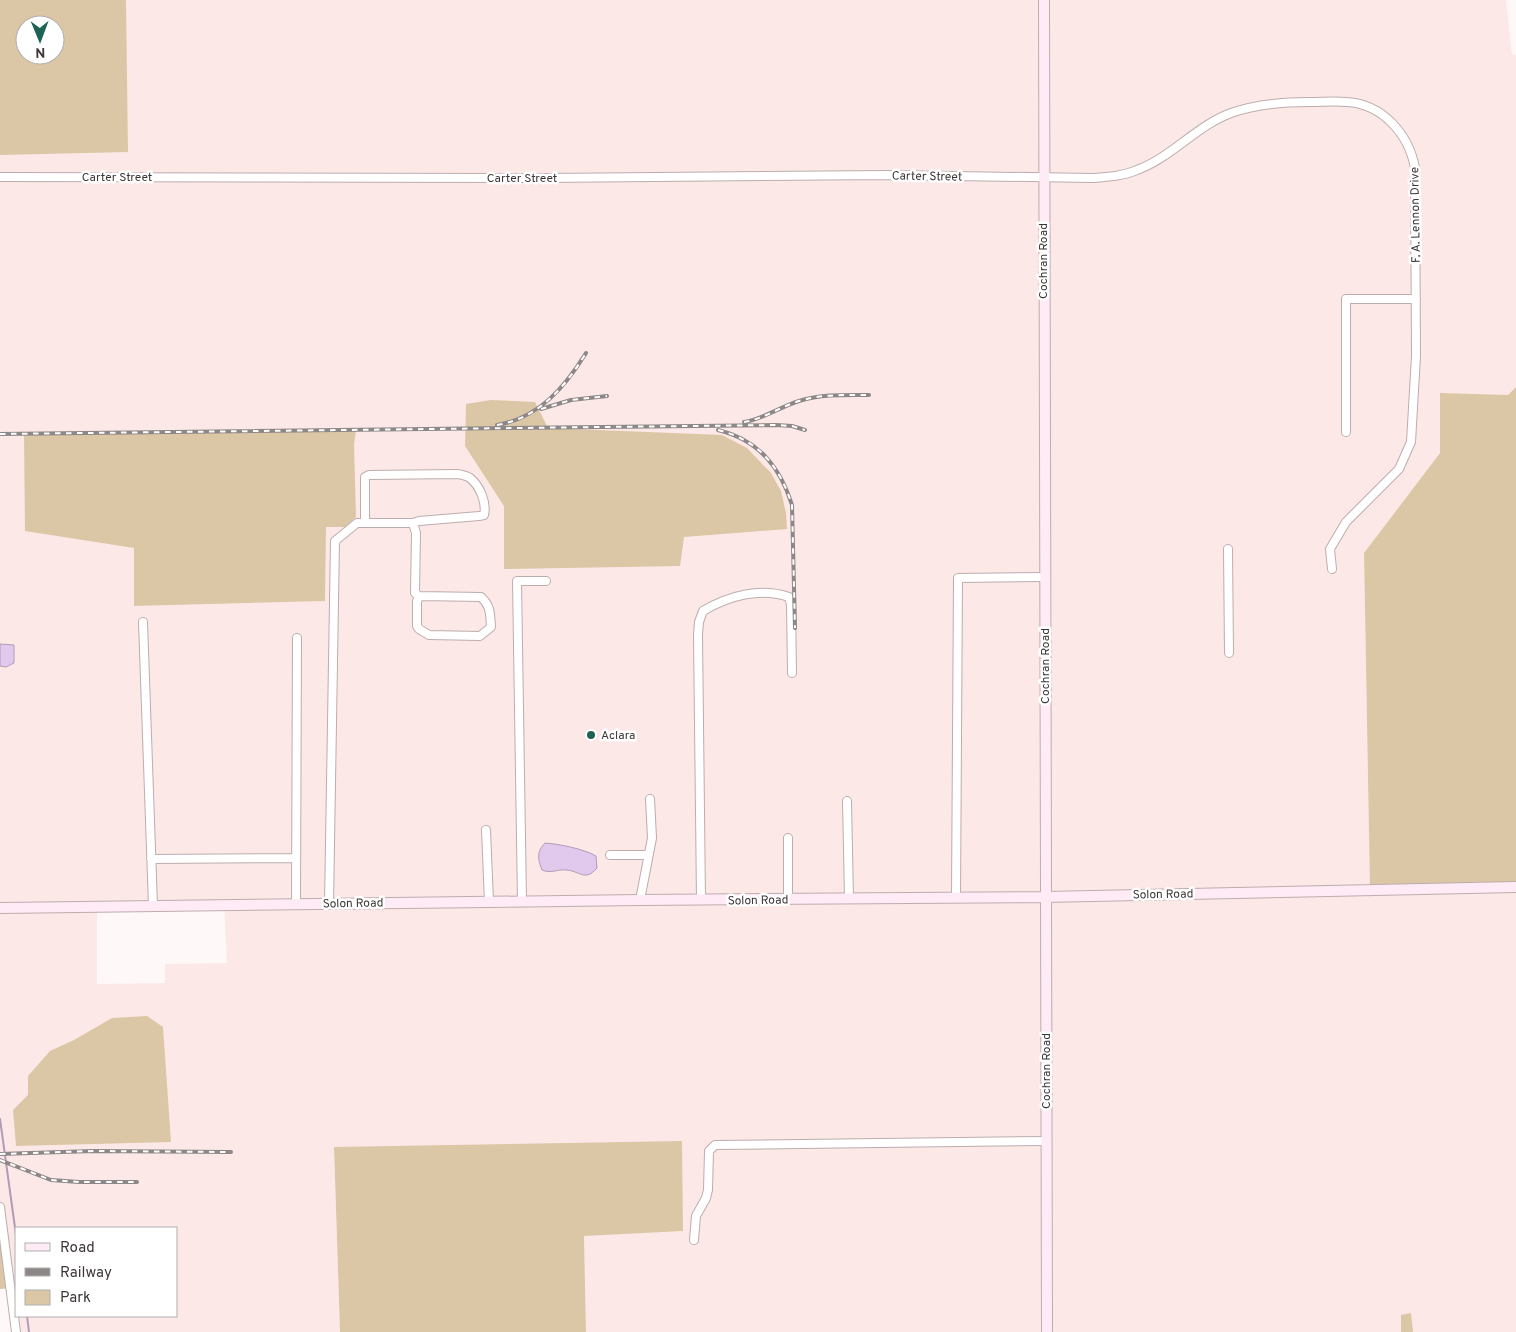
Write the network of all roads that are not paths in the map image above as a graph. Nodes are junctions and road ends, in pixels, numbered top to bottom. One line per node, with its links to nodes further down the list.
1 (1044, 0): 3 (street, Cochran Road)
2 (0, 177): 3 (street, Carter Street)
3 (1043, 178): 4 (street, F. A. Lennon Drive); 10 (street, Cochran Road)
4 (1416, 299): 5 (street); 9 (street, F. A. Lennon Drive)
5 (1346, 432)
6 (365, 523): 7 (street); 7 (street); 35 (street)
7 (413, 523): 12 (street)
8 (1228, 549): 15 (street)
9 (1332, 568)
10 (1044, 577): 26 (street, Cochran Road); 27 (street)
11 (546, 581): 33 (street)
12 (419, 596): 12 (street)
13 (143, 622): 24 (street)
14 (297, 638): 23 (street)
15 (1229, 654)
16 (792, 673): 31 (street)
17 (650, 799): 21 (street)
18 (847, 801): 29 (street)
19 (486, 830): 32 (street)
20 (788, 838): 28 (street)
21 (648, 854): 22 (street); 30 (street)
22 (610, 855)
23 (296, 858): 24 (street); 34 (street)
24 (151, 859): 36 (street)
25 (1516, 887): 26 (street, Solon Road)
26 (1045, 897): 27 (street, Solon Road); 38 (street, Cochran Road)
27 (956, 898): 29 (street, Solon Road)
28 (788, 899): 29 (street, Solon Road); 31 (street, Solon Road)
29 (849, 899)
30 (640, 900): 31 (street, Solon Road); 33 (street, Solon Road)
31 (700, 900)
32 (489, 902): 33 (street, Solon Road); 35 (street, Solon Road)
33 (522, 902)
34 (296, 904): 35 (street, Solon Road); 36 (street, Solon Road)
35 (329, 904)
36 (153, 906): 37 (street, Solon Road)
37 (0, 908)
38 (1046, 1141): 40 (street); 42 (street, Cochran Road)
39 (0, 1207): 41 (street)
40 (694, 1240)
41 (16, 1332)
42 (1046, 1332)

